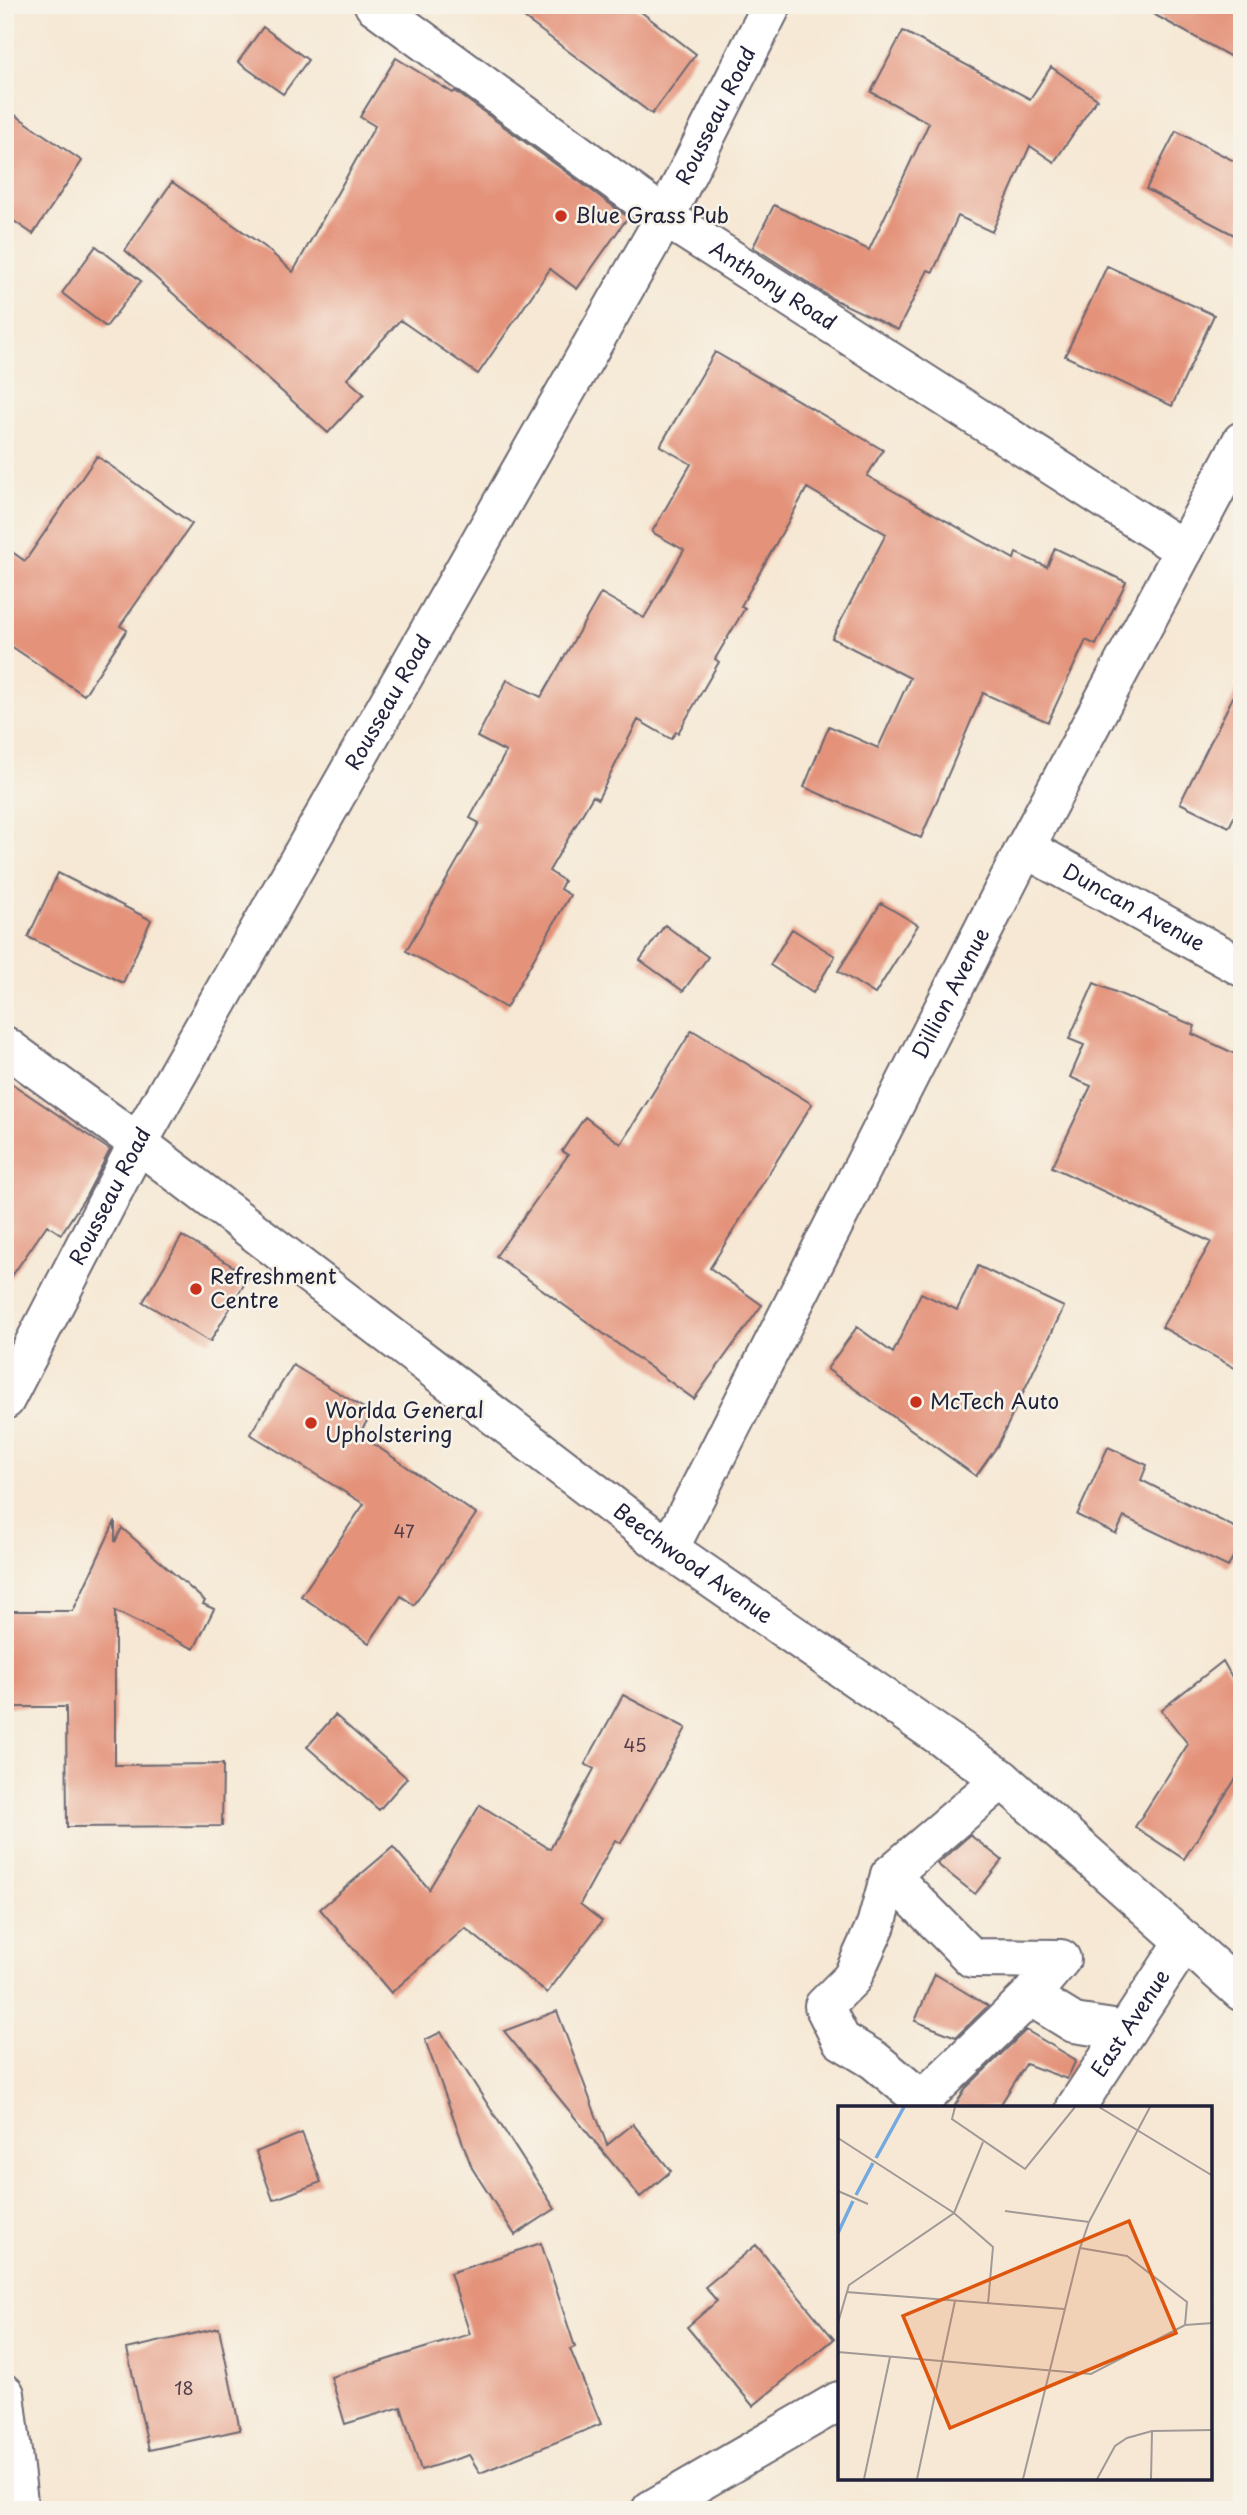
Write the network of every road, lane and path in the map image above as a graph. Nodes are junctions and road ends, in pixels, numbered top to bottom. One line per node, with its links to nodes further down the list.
1 (374, 5): 3 (street, Anthony Road)
2 (772, 5): 3 (street, Rousseau Road)
3 (665, 217): 5 (street, Anthony Road); 9 (street, Rousseau Road)
4 (1242, 441): 5 (street, Dillion Avenue)
5 (1184, 550): 6 (street, Dillion Avenue)
6 (1025, 848): 7 (street, Duncan Avenue); 11 (street, Dillion Avenue)
7 (1242, 967)
8 (5, 1046): 9 (street, Beechwood Avenue)
9 (138, 1143): 10 (street, Rousseau Road); 11 (street, Beechwood Avenue)
10 (5, 1400)
11 (670, 1549): 12 (street, Beechwood Avenue)
12 (1002, 1779): 13 (street); 14 (street, Beechwood Avenue)
13 (890, 1875): 16 (street); 16 (street)
14 (1185, 1941): 15 (street, Beechwood Avenue); 17 (street, East Avenue)
15 (1242, 1992)
16 (1030, 1996): 17 (street)
17 (1126, 2031): 18 (street, East Avenue)
18 (1077, 2106)
19 (5, 2393): 21 (street)
20 (838, 2402): 22 (street)
21 (19, 2510)
22 (651, 2510)

